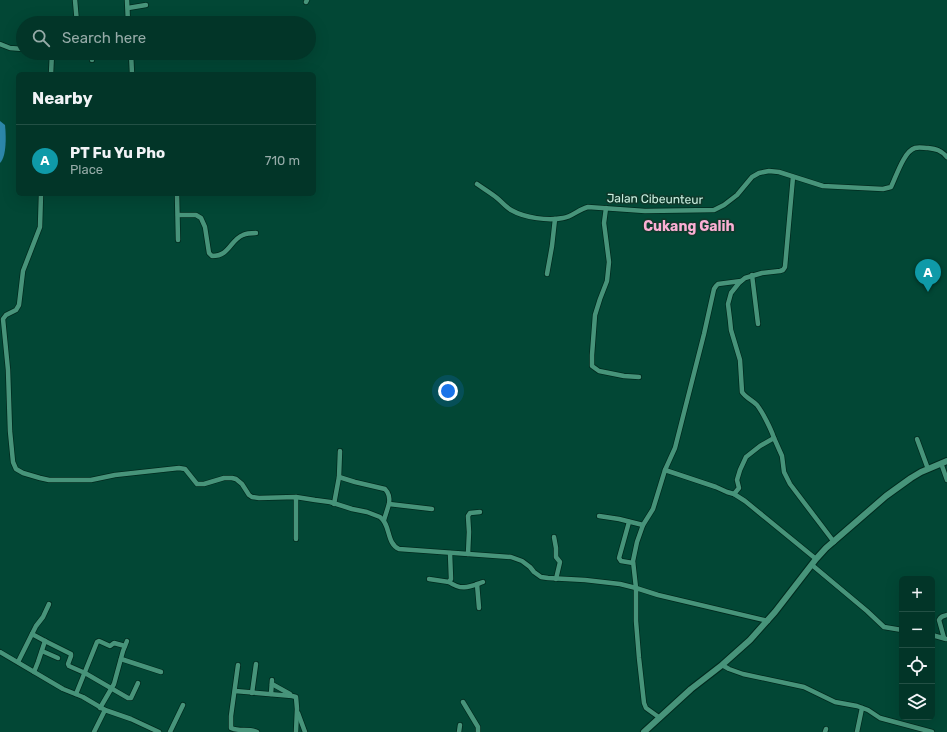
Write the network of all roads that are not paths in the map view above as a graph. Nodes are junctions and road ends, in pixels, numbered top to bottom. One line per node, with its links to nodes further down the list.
1 (75, 0): 5 (street)
2 (127, 0): 4 (street)
3 (146, 5): 4 (street)
4 (128, 8): 6 (street)
5 (76, 16)
6 (128, 16)
7 (0, 44): 8 (street)
8 (16, 48)
9 (52, 60): 11 (street)
10 (131, 60): 12 (street)
11 (51, 72)
12 (132, 72)
13 (947, 157): 14 (street, Jalan Cibeunteur)
14 (793, 177): 18 (street, Jalan Cibeunteur); 24 (street)
15 (477, 184): 20 (street, Jalan Cibeunteur)
16 (42, 196): 37 (street)
17 (177, 196): 19 (street)
18 (606, 208): 20 (street, Jalan Cibeunteur); 27 (street)
19 (178, 215): 21 (street); 22 (street)
20 (555, 219): 23 (street)
21 (256, 233)
22 (178, 240)
23 (547, 274)
24 (752, 276): 25 (street); 26 (street)
25 (741, 281): 28 (street); 33 (street)
26 (758, 324)
27 (639, 377)
28 (774, 438): 36 (street); 48 (street)
29 (917, 439): 32 (street)
30 (340, 451): 34 (street)
31 (944, 462): 32 (street); 35 (street)
32 (928, 469): 48 (street)
33 (665, 470): 36 (street); 45 (street)
34 (339, 477): 38 (street); 39 (street)
35 (947, 480)
36 (734, 494): 51 (street)
37 (296, 498): 38 (street); 47 (street)
38 (334, 504): 43 (street)
39 (389, 504): 40 (street); 43 (street)
40 (432, 509)
41 (480, 512): 50 (street)
42 (599, 516): 44 (street)
43 (384, 520): 49 (street)
44 (629, 522): 45 (street); 52 (street)
45 (643, 525): 52 (street)
46 (554, 537): 55 (street)
47 (296, 539)
48 (834, 542): 51 (street)
49 (450, 553): 50 (street); 56 (street)
50 (468, 554): 55 (street)
51 (816, 558): 53 (street)
52 (633, 563): 59 (street)
53 (812, 565): 63 (street); 64 (street)
54 (429, 579): 56 (street)
55 (556, 579): 59 (street)
56 (449, 582): 58 (street)
57 (483, 582): 58 (street)
58 (477, 584): 61 (street)
59 (636, 588): 63 (street); 92 (street)
60 (49, 604): 65 (street)
61 (479, 608)
62 (947, 615): 67 (street)
63 (768, 621): 76 (street)
64 (899, 630)
65 (32, 634): 68 (street); 73 (street)
66 (935, 636): 67 (street)
67 (946, 638)
68 (44, 641): 69 (street); 79 (street)
69 (42, 651): 71 (street); 77 (street)
70 (0, 652): 73 (street)
71 (58, 658)
72 (121, 659): 78 (street); 79 (street); 81 (street)
73 (18, 662): 77 (street)
74 (256, 664): 83 (street)
75 (238, 665): 82 (street)
76 (722, 665): 89 (street); 92 (street)
77 (34, 672): 84 (street)
78 (161, 672)
79 (85, 673): 81 (street); 84 (street)
80 (138, 683): 81 (street)
81 (112, 688): 90 (street)
82 (235, 691): 83 (street); 97 (street)
83 (252, 693): 85 (street)
84 (76, 694): 90 (street)
85 (271, 694): 86 (street); 86 (street)
86 (292, 696): 91 (street)
87 (463, 702): 101 (street)
88 (183, 705): 96 (street)
89 (862, 708): 103 (street); 104 (street)
90 (103, 709): 94 (street); 95 (street)
91 (297, 709): 98 (street); 99 (street)
92 (660, 718): 102 (street)
93 (460, 725): 100 (street)
94 (94, 732)
95 (158, 732)
96 (170, 732)
97 (257, 732)
98 (296, 732)
99 (305, 732)
100 (459, 732)
101 (478, 732)
102 (644, 732)
103 (857, 732)
104 (932, 732)

